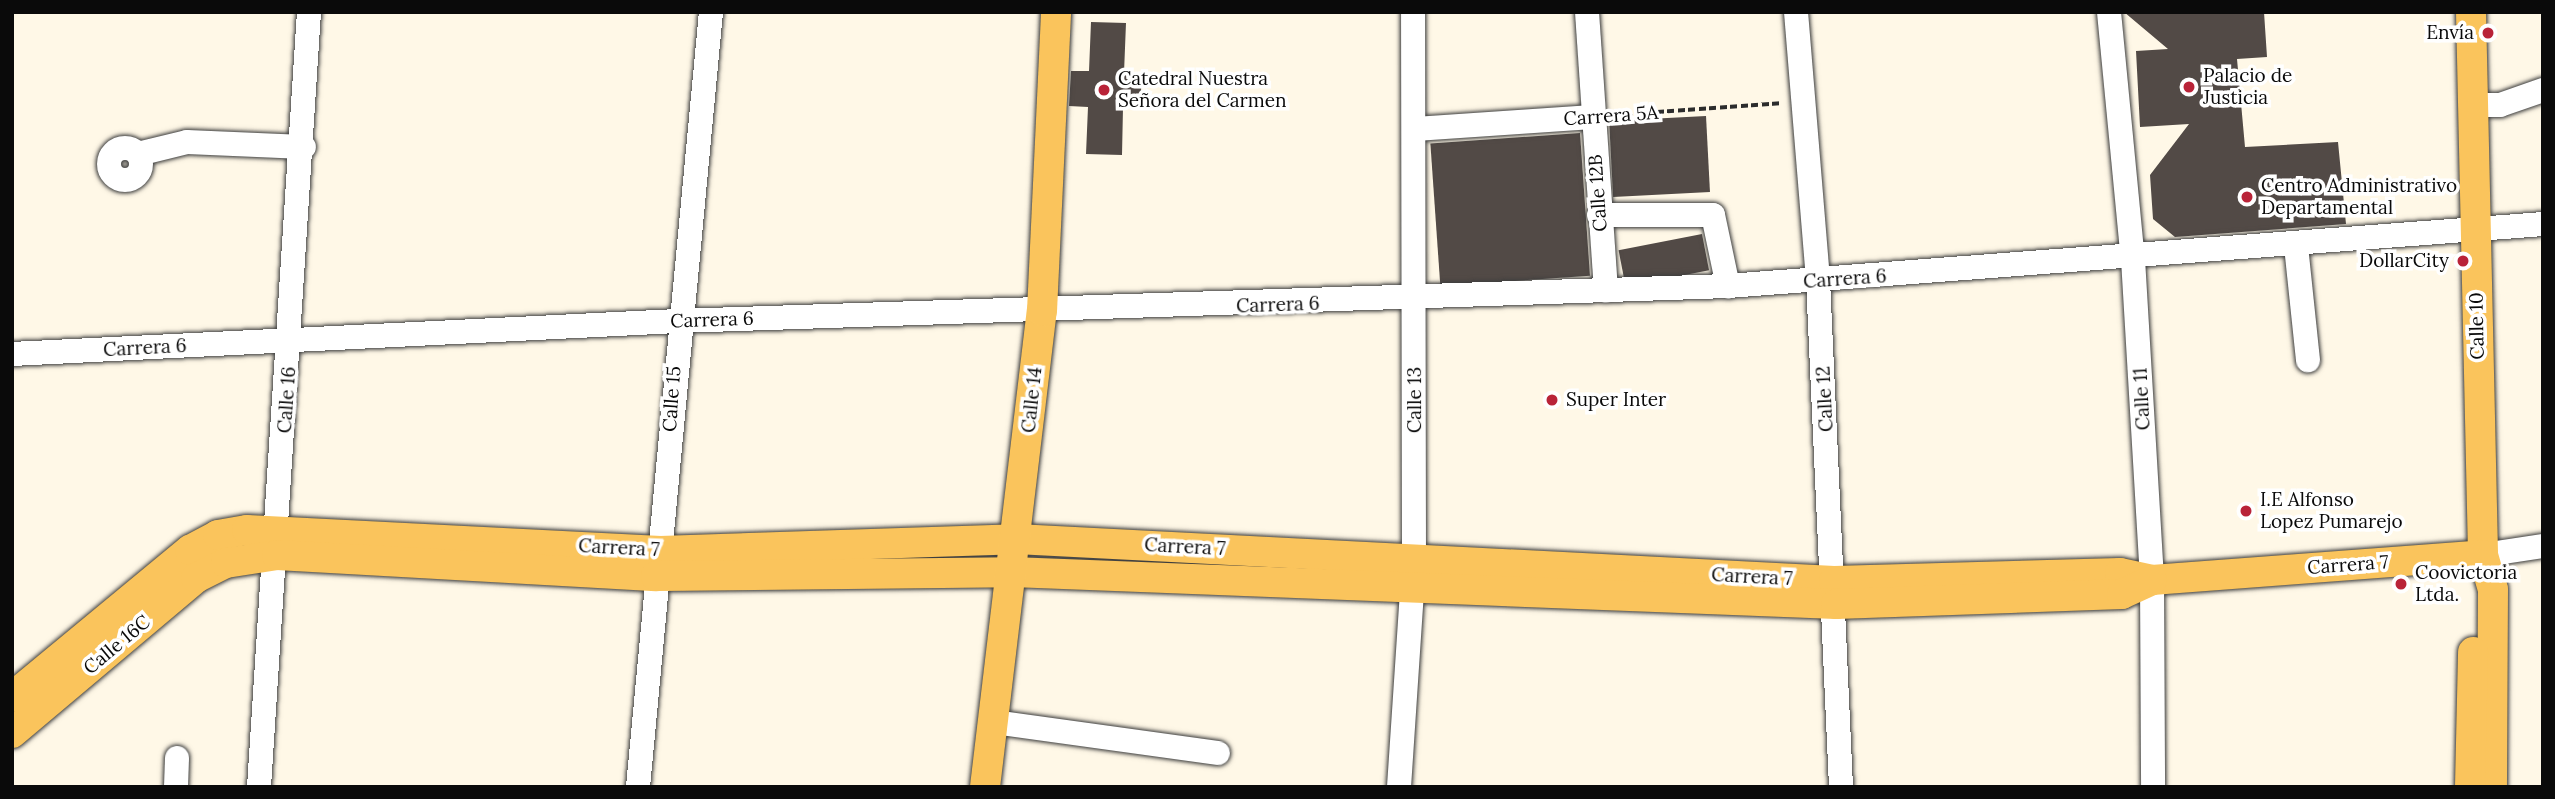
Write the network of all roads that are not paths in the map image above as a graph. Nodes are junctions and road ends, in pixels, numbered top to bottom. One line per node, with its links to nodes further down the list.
1 (309, 12): 13 (street, Calle 16)
2 (711, 12): 25 (street, Calle 15)
3 (1056, 12): 24 (main road, Calle 14)
4 (1413, 12): 12 (street, Calle 13)
5 (1587, 12): 11 (street, Calle 12B)
6 (1796, 12): 20 (street, Calle 12)
7 (2109, 12): 19 (street, Calle 11)
8 (2471, 12): 10 (main road, Calle 10)
9 (2543, 90): 10 (street)
10 (2471, 105): 17 (main road, Calle 10)
11 (1592, 117): 12 (street, Carrera 5A); 15 (street, Calle 12B)
12 (1416, 129): 23 (street, Calle 13)
13 (304, 147): 14 (street); 26 (street, Calle 16)
14 (138, 154)
15 (1599, 215): 21 (street); 22 (street, Calle 12B)
16 (2543, 224): 17 (street, Carrera 6)
17 (2475, 228): 18 (street, Carrera 6); 33 (main road, Calle 10)
18 (2296, 246): 19 (street, Carrera 6); 28 (street)
19 (2133, 259): 20 (street, Carrera 6); 37 (street, Calle 11)
20 (1818, 280): 21 (street, Carrera 6); 38 (street, Calle 12)
21 (1728, 286): 22 (street, Carrera 6)
22 (1606, 290): 23 (street, Carrera 6)
23 (1416, 301): 24 (street, Carrera 6); 36 (street, Calle 13)
24 (1042, 311): 25 (street, Carrera 6); 29 (main road, Calle 14)
25 (678, 321): 26 (street, Carrera 6); 34 (street, Calle 15)
26 (291, 342): 27 (street, Carrera 6); 30 (street, Calle 16)
27 (12, 354)
28 (2308, 360)
29 (1016, 539): 34 (main road, Carrera 7); 35 (main road, Calle 14); 36 (main road, Carrera 7)
30 (278, 542): 32 (main road, Carrera 7); 34 (main road, Carrera 7); 45 (street, Calle 16)
31 (2543, 546): 33 (street, Carrera 7)
32 (222, 549): 39 (main road, Calle 16C); 41 (main road, Calle 16C)
33 (2483, 555): 37 (main road, Carrera 7); 51 (main road, Calle 10); 52 (main road, Calle 10)
34 (658, 564): 35 (main road, Carrera 7); 46 (street, Calle 15)
35 (1012, 572): 36 (main road, Carrera 7); 40 (main road, Calle 14)
36 (1413, 573): 38 (main road, Carrera 7); 48 (street, Calle 13)
37 (2152, 580): 38 (main road, Carrera 7); 50 (street, Calle 11)
38 (1835, 593): 49 (street, Calle 12)
39 (12, 697)
40 (994, 722): 42 (street); 47 (main road, Calle 14)
41 (12, 733)
42 (1218, 753)
43 (177, 758): 44 (street)
44 (176, 787)
45 (259, 787)
46 (638, 787)
47 (985, 787)
48 (1399, 787)
49 (1841, 787)
50 (2153, 787)
51 (2470, 787)
52 (2492, 787)

